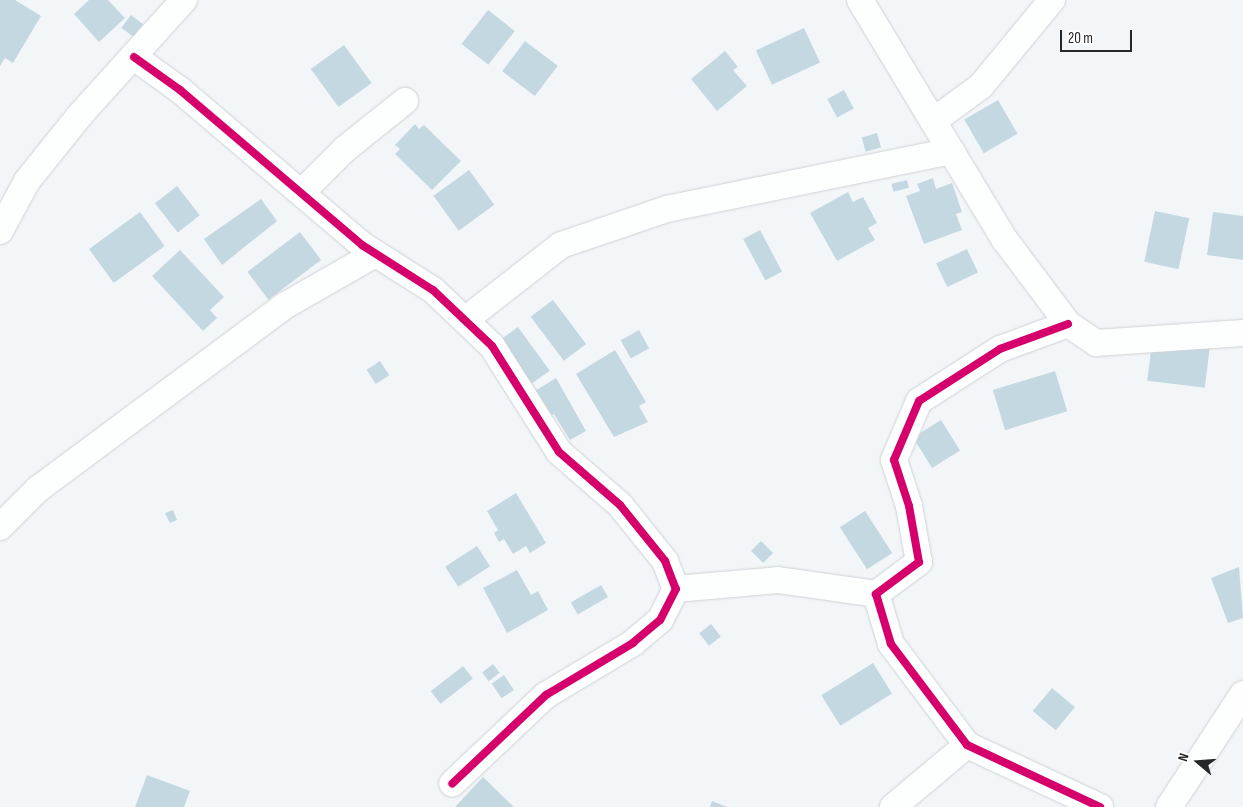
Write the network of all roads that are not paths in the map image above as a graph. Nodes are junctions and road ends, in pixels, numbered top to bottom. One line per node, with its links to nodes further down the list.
1 (184, 0): 4 (street)
2 (860, 0): 6 (street)
3 (1052, 0): 6 (street)
4 (134, 57): 8 (street); 9 (street)
5 (405, 101): 8 (street)
6 (933, 121): 7 (street)
7 (951, 151): 11 (street); 12 (street)
8 (302, 192): 10 (street)
9 (0, 231)
10 (376, 254): 11 (street); 14 (street)
11 (465, 320): 15 (street)
12 (1068, 324): 13 (street); 16 (street)
13 (1243, 333)
14 (0, 527)
15 (676, 589): 16 (street); 19 (street)
16 (876, 594): 18 (street)
17 (1243, 694): 22 (street)
18 (967, 745): 20 (street); 21 (street)
19 (452, 784)
20 (893, 807)
21 (1100, 807)
22 (1169, 807)

